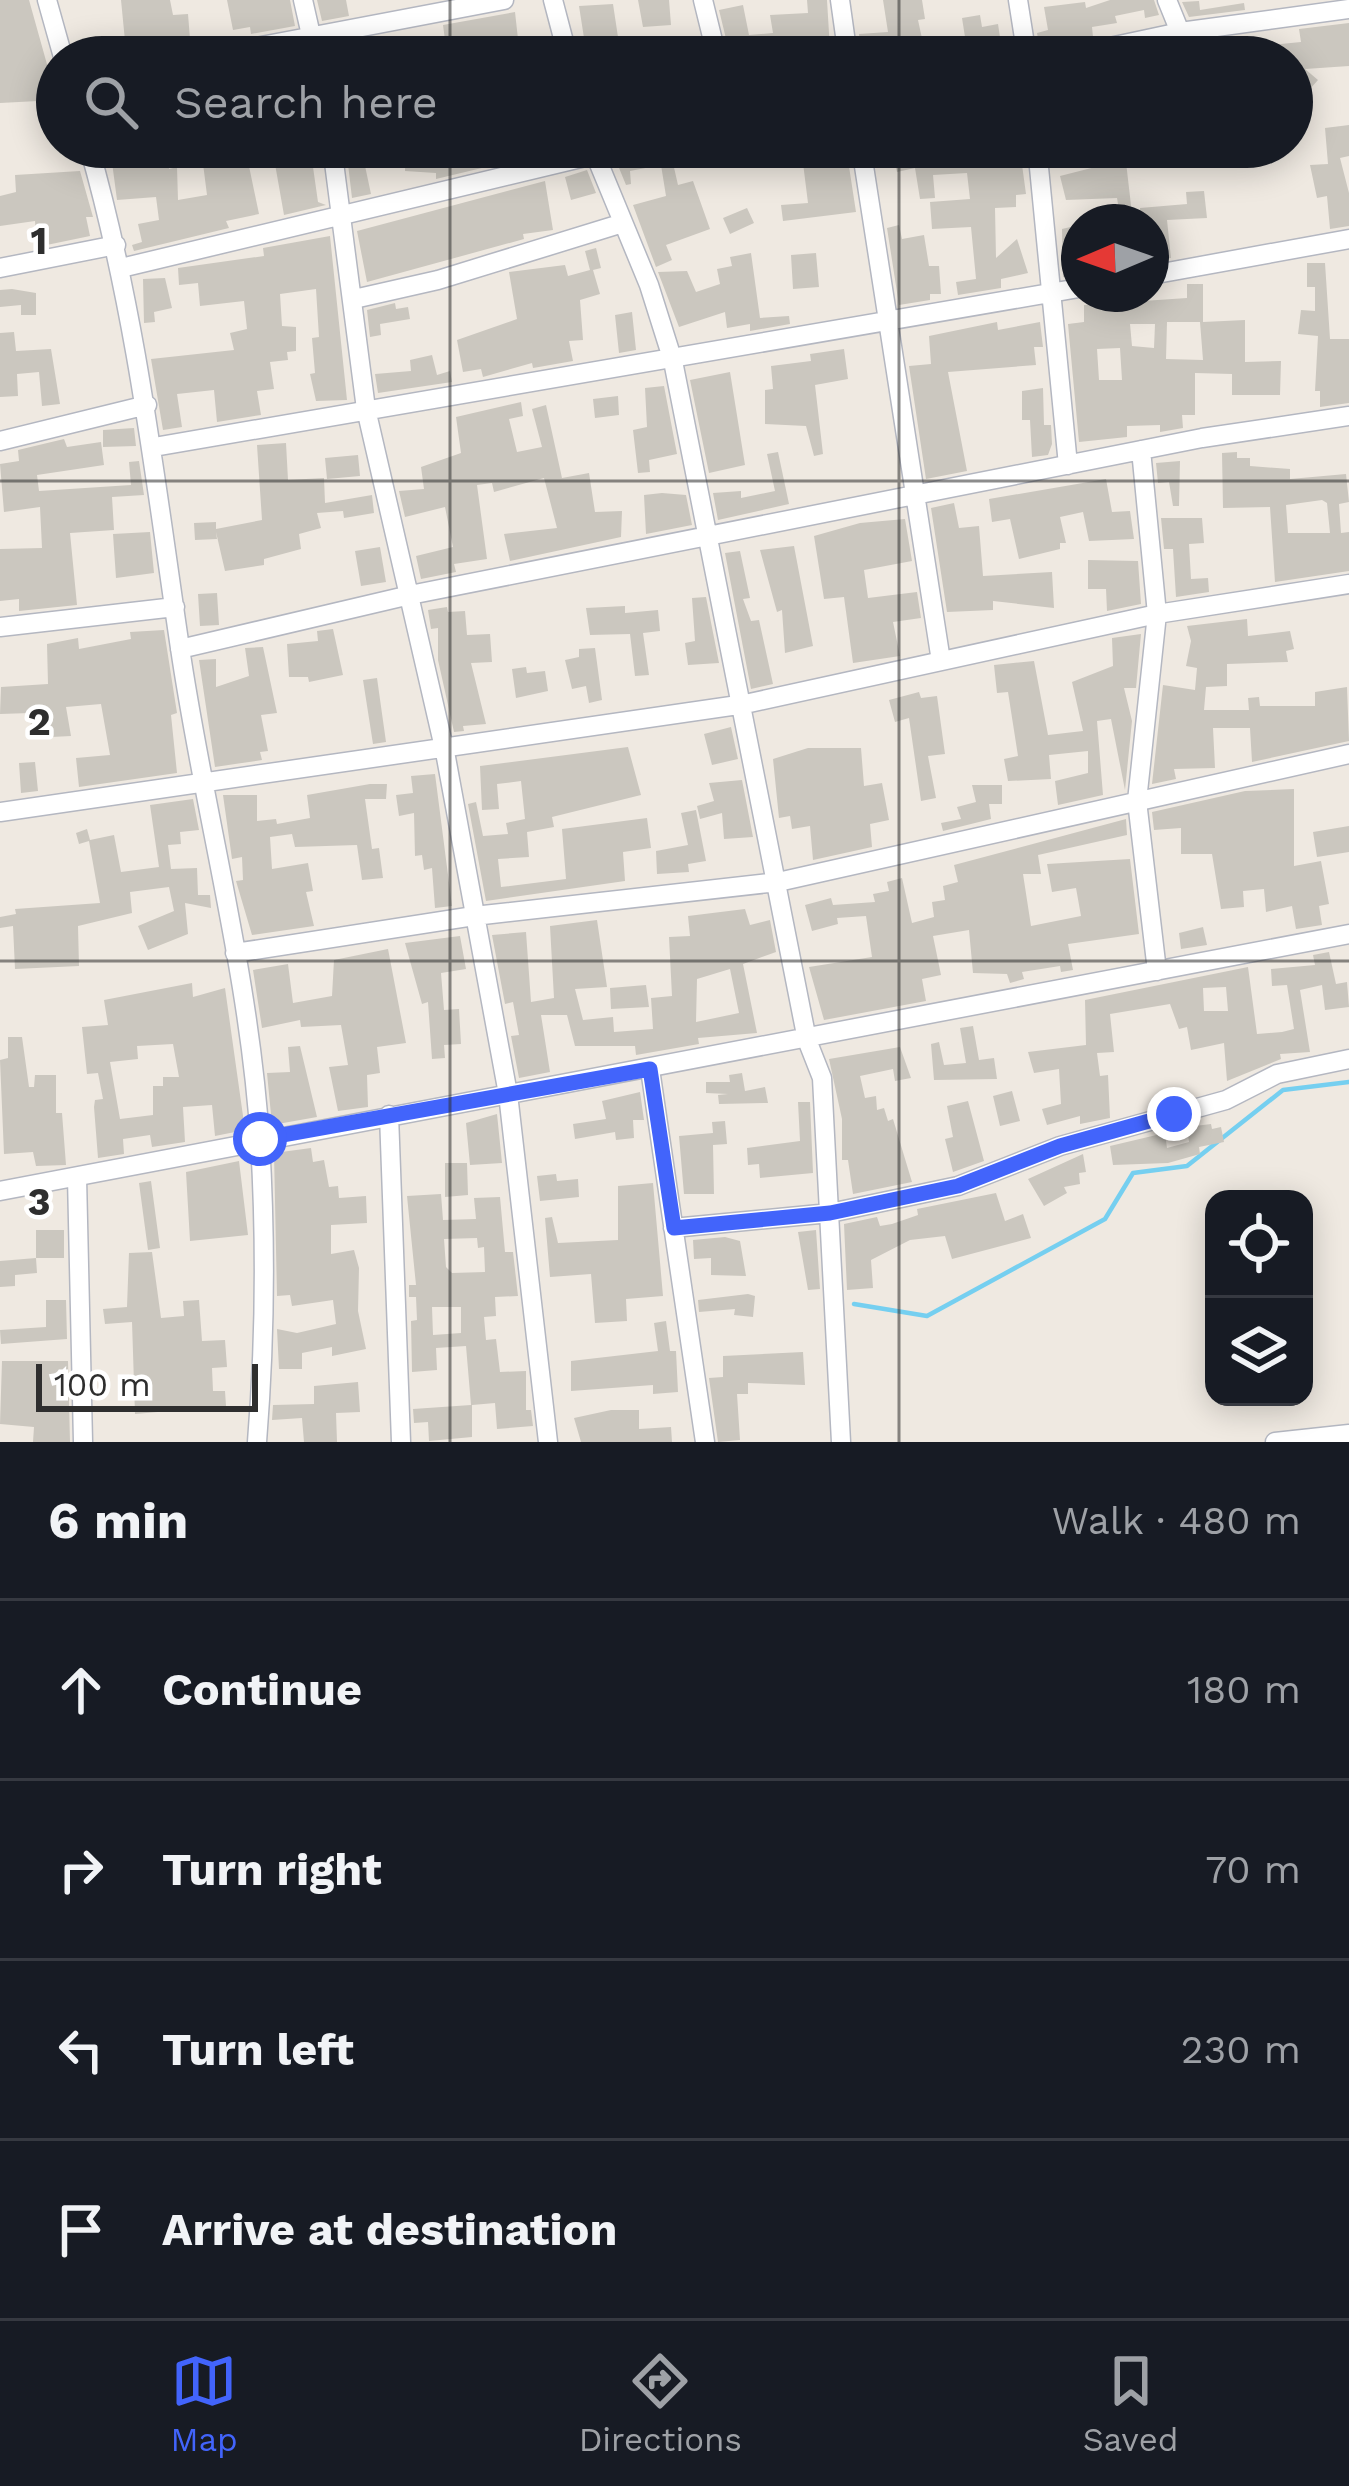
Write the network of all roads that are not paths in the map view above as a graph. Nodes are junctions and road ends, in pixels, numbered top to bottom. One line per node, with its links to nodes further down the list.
1 (47, 0): 11 (street)
2 (303, 0): 12 (street)
3 (504, 0): 13 (street)
4 (553, 0): 14 (street)
5 (703, 0): 15 (street)
6 (840, 0): 16 (street)
7 (1018, 0): 17 (street)
8 (1167, 0): 10 (street)
9 (1349, 9): 10 (street)
10 (1180, 32): 18 (street)
11 (57, 36)
12 (311, 36)
13 (358, 36)
14 (562, 36)
15 (712, 36)
16 (845, 36)
17 (1024, 36)
18 (1161, 36)
19 (94, 168): 28 (street)
20 (336, 168): 25 (street)
21 (524, 168): 25 (street)
22 (600, 168): 26 (street)
23 (864, 168): 35 (street)
24 (1039, 168): 33 (street)
25 (345, 215): 30 (street); 34 (street)
26 (623, 223): 34 (street); 36 (street)
27 (1349, 239): 31 (street)
28 (116, 244): 29 (street); 30 (street)
29 (0, 268)
30 (121, 268): 37 (street)
31 (1169, 272)
32 (1061, 291): 33 (street)
33 (1053, 293): 35 (street); 43 (street)
34 (354, 299): 38 (street)
35 (887, 323): 36 (street); 44 (street)
36 (673, 361): 38 (street); 45 (street)
37 (147, 405): 40 (street); 41 (street)
38 (366, 409): 41 (street); 47 (street)
39 (1349, 416): 42 (street)
40 (0, 441)
41 (154, 447): 48 (street)
42 (1141, 450): 43 (street); 49 (street)
43 (1068, 465): 44 (street)
44 (913, 496): 45 (street); 52 (street)
45 (708, 538): 47 (street); 53 (street)
46 (1349, 584): 49 (street)
47 (410, 595): 51 (street); 54 (street)
48 (175, 607): 50 (street); 51 (street)
49 (1156, 614): 52 (street); 57 (street)
50 (0, 628)
51 (180, 649): 56 (street)
52 (941, 662): 53 (street)
53 (745, 704): 54 (street); 59 (street)
54 (446, 752): 56 (street); 60 (street)
55 (1349, 754): 57 (street)
56 (203, 780): 58 (street); 62 (street)
57 (1137, 801): 59 (street); 63 (street)
58 (0, 812)
59 (778, 882): 60 (street); 64 (street)
60 (474, 916): 62 (street); 67 (street)
61 (1349, 934): 63 (street)
62 (235, 953): 69 (street)
63 (1156, 971): 64 (street)
64 (807, 1040): 66 (street); 72 (street)
65 (1349, 1059): 72 (street)
66 (650, 1069): 67 (street); 73 (street)
67 (508, 1094): 68 (street); 78 (street)
68 (389, 1115): 69 (street); 77 (street)
69 (260, 1139): 70 (street); 76 (street)
70 (77, 1177): 71 (street); 75 (street)
71 (0, 1191)
72 (830, 1213): 73 (street); 80 (street)
73 (674, 1228): 79 (street)
74 (1349, 1434): 81 (street)
75 (83, 1442)
76 (257, 1442)
77 (401, 1442)
78 (548, 1442)
79 (705, 1442)
80 (841, 1442)
81 (1275, 1442)

